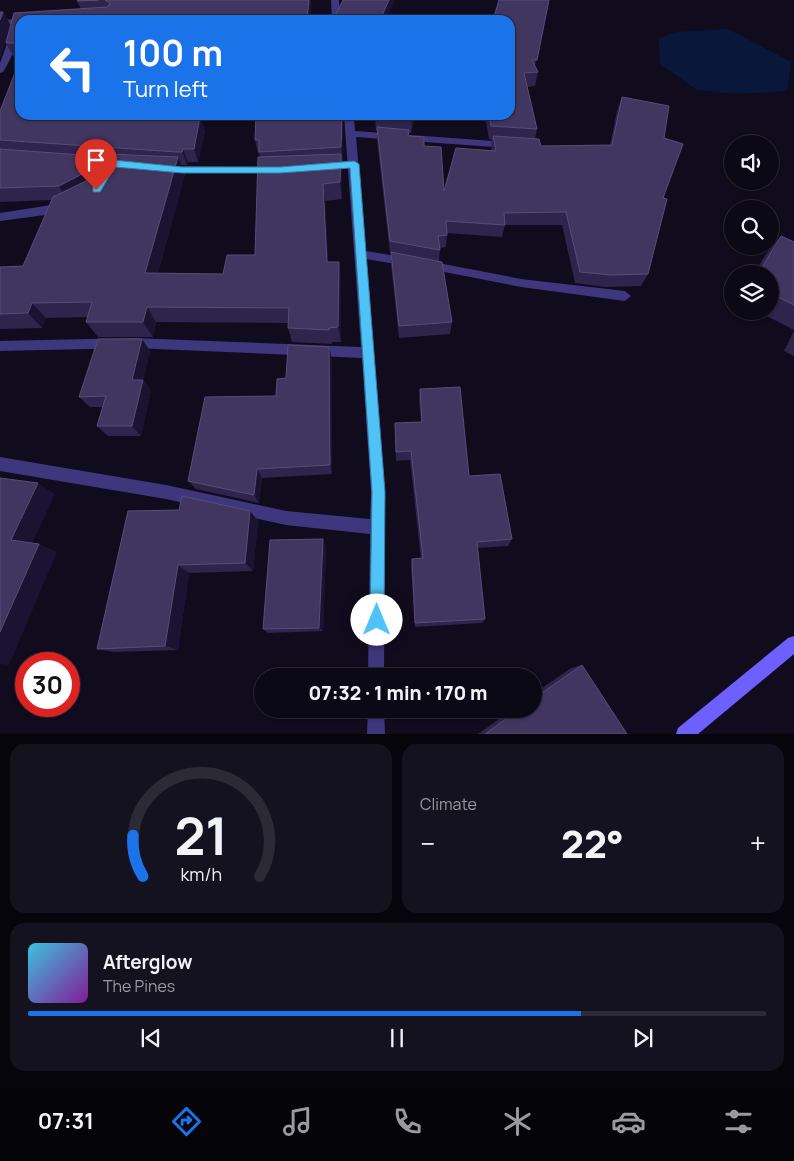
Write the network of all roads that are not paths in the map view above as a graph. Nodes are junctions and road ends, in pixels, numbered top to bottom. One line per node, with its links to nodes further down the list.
1 (335, 0): 2 (street)
2 (336, 15)
3 (15, 21): 4 (street)
4 (0, 22)
5 (15, 34): 6 (street)
6 (0, 70)
7 (349, 120): 8 (street)
8 (350, 134): 9 (street); 14 (street)
9 (520, 146)
10 (153, 167): 11 (street)
11 (289, 169)
12 (74, 201): 13 (street)
13 (0, 217)
14 (360, 254): 15 (street); 17 (street)
15 (625, 296)
16 (0, 346): 17 (street)
17 (369, 353): 19 (street)
18 (0, 464): 19 (street)
19 (378, 527): 21 (street)
20 (794, 644): 23 (street)
21 (376, 668)
22 (376, 718): 24 (street)
23 (686, 733)
24 (376, 734)

